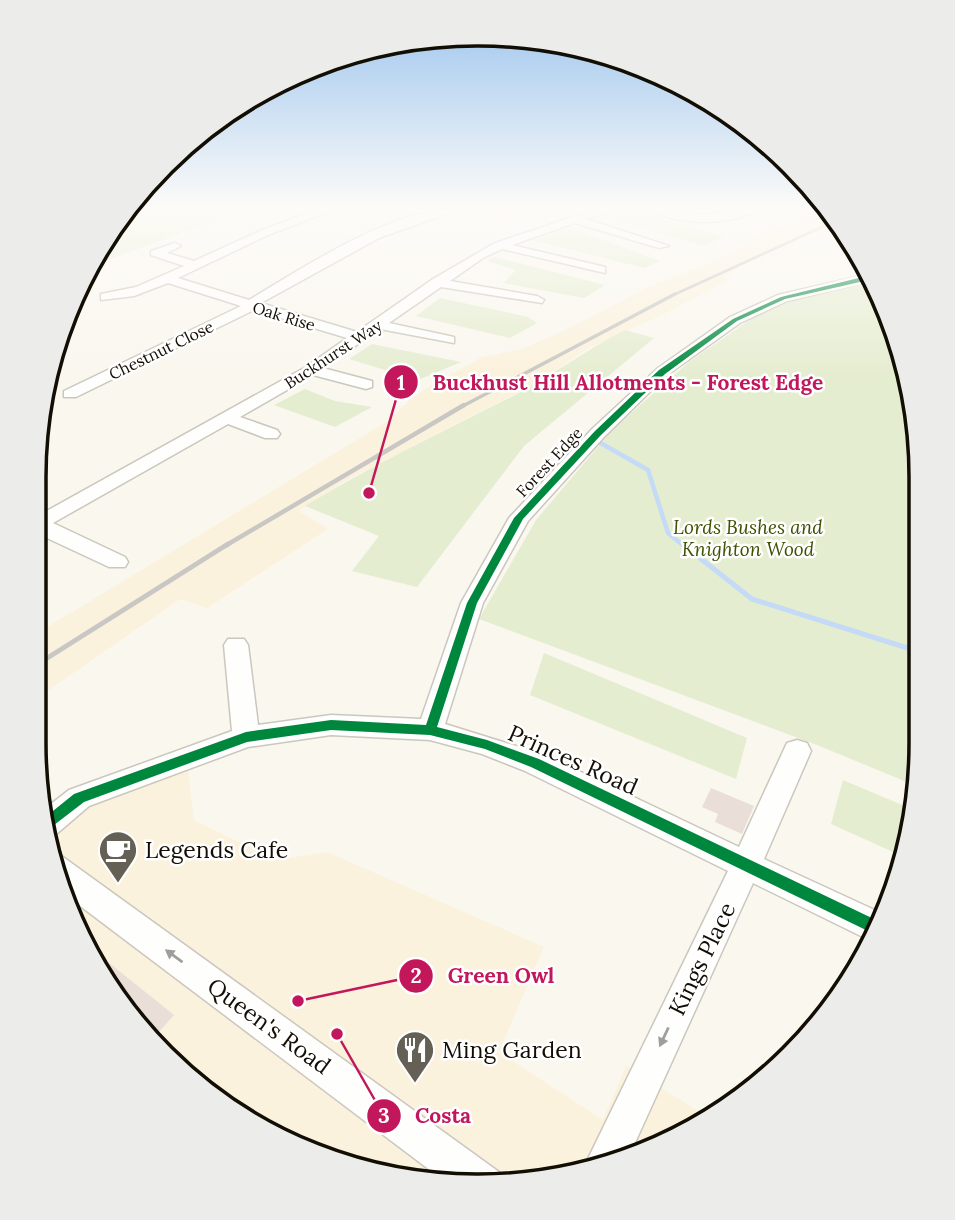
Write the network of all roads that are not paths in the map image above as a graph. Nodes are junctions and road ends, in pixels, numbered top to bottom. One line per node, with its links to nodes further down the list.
1 (186, 264): 7 (street)
2 (188, 264): 7 (street)
3 (318, 264): 11 (street)
4 (467, 264): 9 (street, Buckhurst Way)
5 (576, 264): 6 (street)
6 (601, 270)
7 (167, 279): 11 (street, Oak Rise)
8 (861, 279): 24 (street, Forest Edge)
9 (437, 282): 10 (street); 12 (street, Buckhurst Way)
10 (537, 300)
11 (250, 306): 13 (street, Oak Rise); 17 (street, Chestnut Close)
12 (379, 325): 13 (street, Buckhurst Way); 14 (street)
13 (361, 338): 15 (street, Buckhurst Way)
14 (449, 340)
15 (311, 370): 16 (street); 18 (street, Buckhurst Way)
16 (366, 384)
17 (70, 394)
18 (227, 418): 19 (street); 20 (street, Buckhurst Way)
19 (271, 434)
20 (46, 514)
21 (46, 520): 22 (street)
22 (117, 562)
23 (236, 645): 25 (street)
24 (430, 730): 25 (street, Princes Road); 28 (street, Princes Road)
25 (246, 737): 27 (street, Princes Road)
26 (797, 751): 28 (street, Kings Place)
27 (53, 820)
28 (748, 866): 30 (street, Princes Road); 31 (street, Kings Place, one-way to 31)
29 (67, 878): 32 (street, Queen's Road, one-way to 29)
30 (869, 924)
31 (610, 1154)
32 (469, 1174)

